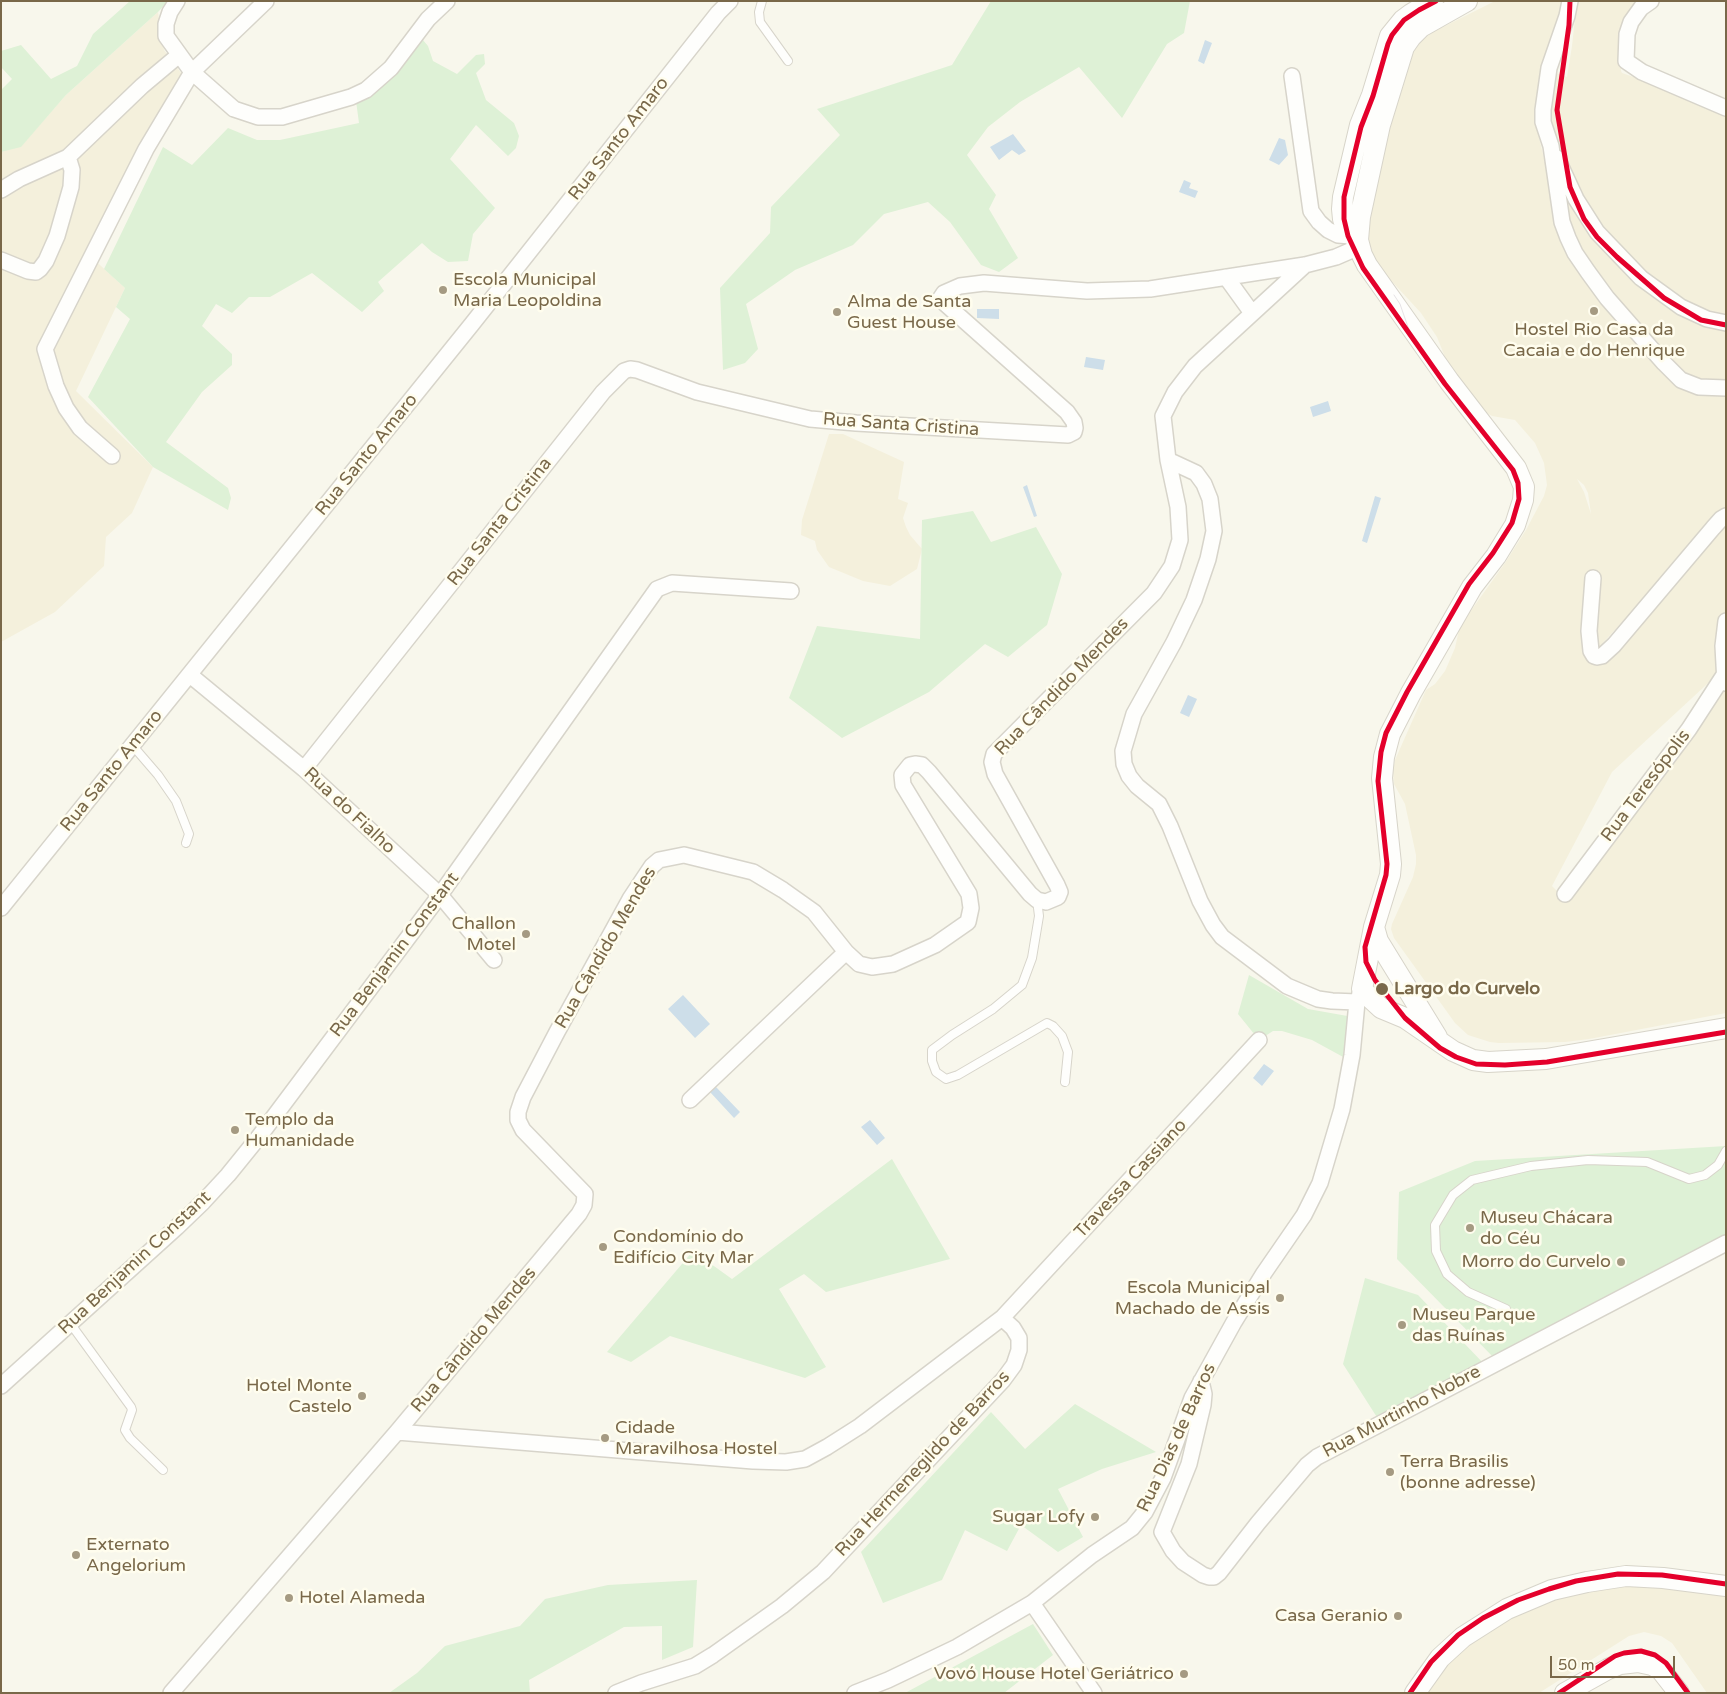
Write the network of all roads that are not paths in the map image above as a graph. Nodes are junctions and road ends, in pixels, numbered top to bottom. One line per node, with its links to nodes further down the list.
1 (177, 1): 10 (street)
2 (266, 1): 12 (street)
3 (447, 1): 12 (street)
4 (730, 1): 31 (street, Rua Santo Amaro)
5 (762, 1): 11 (lane)
6 (1433, 1): 18 (street)
7 (1467, 1): 18 (street)
8 (1570, 1): 15 (street)
9 (1651, 1): 14 (street)
10 (178, 55): 12 (street); 16 (street)
11 (788, 61)
12 (192, 72): 25 (street)
13 (1292, 76): 18 (street)
14 (1726, 108)
15 (1551, 146): 23 (street); 24 (street)
16 (68, 157): 17 (street); 19 (street)
17 (1, 190)
18 (1356, 241): 20 (street, Rua Santa Cristina); 40 (street)
19 (1, 260)
20 (1305, 264): 21 (street, Rua Santa Cristina); 22 (street, Rua Cândido Mendes)
21 (1226, 277): 22 (street); 34 (street, Rua Santa Cristina)
22 (1252, 313): 26 (street, Rua Cândido Mendes)
23 (1726, 323)
24 (1726, 388)
25 (112, 456)
26 (1168, 460): 38 (street, Rua Cândido Mendes); 43 (street)
27 (1726, 516): 28 (street)
28 (1593, 578)
29 (791, 592): 37 (street, Rua Benjamin Constant)
30 (1726, 621): 32 (street)
31 (190, 675): 33 (street, Rua Santo Amaro); 34 (street, Rua do Fialho)
32 (1725, 681): 36 (street, Rua Teresópolis)
33 (132, 746): 35 (lane); 39 (street, Rua Santo Amaro)
34 (304, 769): 37 (street, Rua do Fialho)
35 (186, 843)
36 (1565, 894)
37 (440, 895): 42 (street, Rua do Fialho); 53 (street, Rua Benjamin Constant)
38 (1037, 900): 41 (street, Rua Cândido Mendes); 47 (lane)
39 (1, 908)
40 (1374, 927): 43 (street); 46 (street)
41 (846, 952): 48 (street); 56 (street, Rua Cândido Mendes)
42 (494, 960)
43 (1360, 996): 46 (street); 54 (street, Rua Dias de Barros)
44 (1726, 1028): 46 (street)
45 (1259, 1040): 52 (street, Travessa Cassiano)
46 (1440, 1042)
47 (1065, 1082)
48 (690, 1100)
49 (1726, 1151): 51 (lane)
50 (1726, 1243): 54 (street, Rua Murtinho Nobre)
51 (1506, 1309)
52 (1002, 1318): 56 (street); 61 (street, Rua Hermenegildo de Barros)
53 (70, 1323): 55 (street, Rua Benjamin Constant); 57 (lane)
54 (1202, 1381): 59 (street, Rua Dias de Barros)
55 (1, 1386)
56 (397, 1432): 60 (street, Rua Cândido Mendes)
57 (163, 1470)
58 (1726, 1586): 64 (street)
59 (1032, 1603): 62 (street, Rua Dias de Barros); 63 (street)
60 (171, 1693)
61 (616, 1693)
62 (854, 1693)
63 (1094, 1693)
64 (1415, 1693)
65 (1565, 1693): 66 (street)
66 (1679, 1693)

